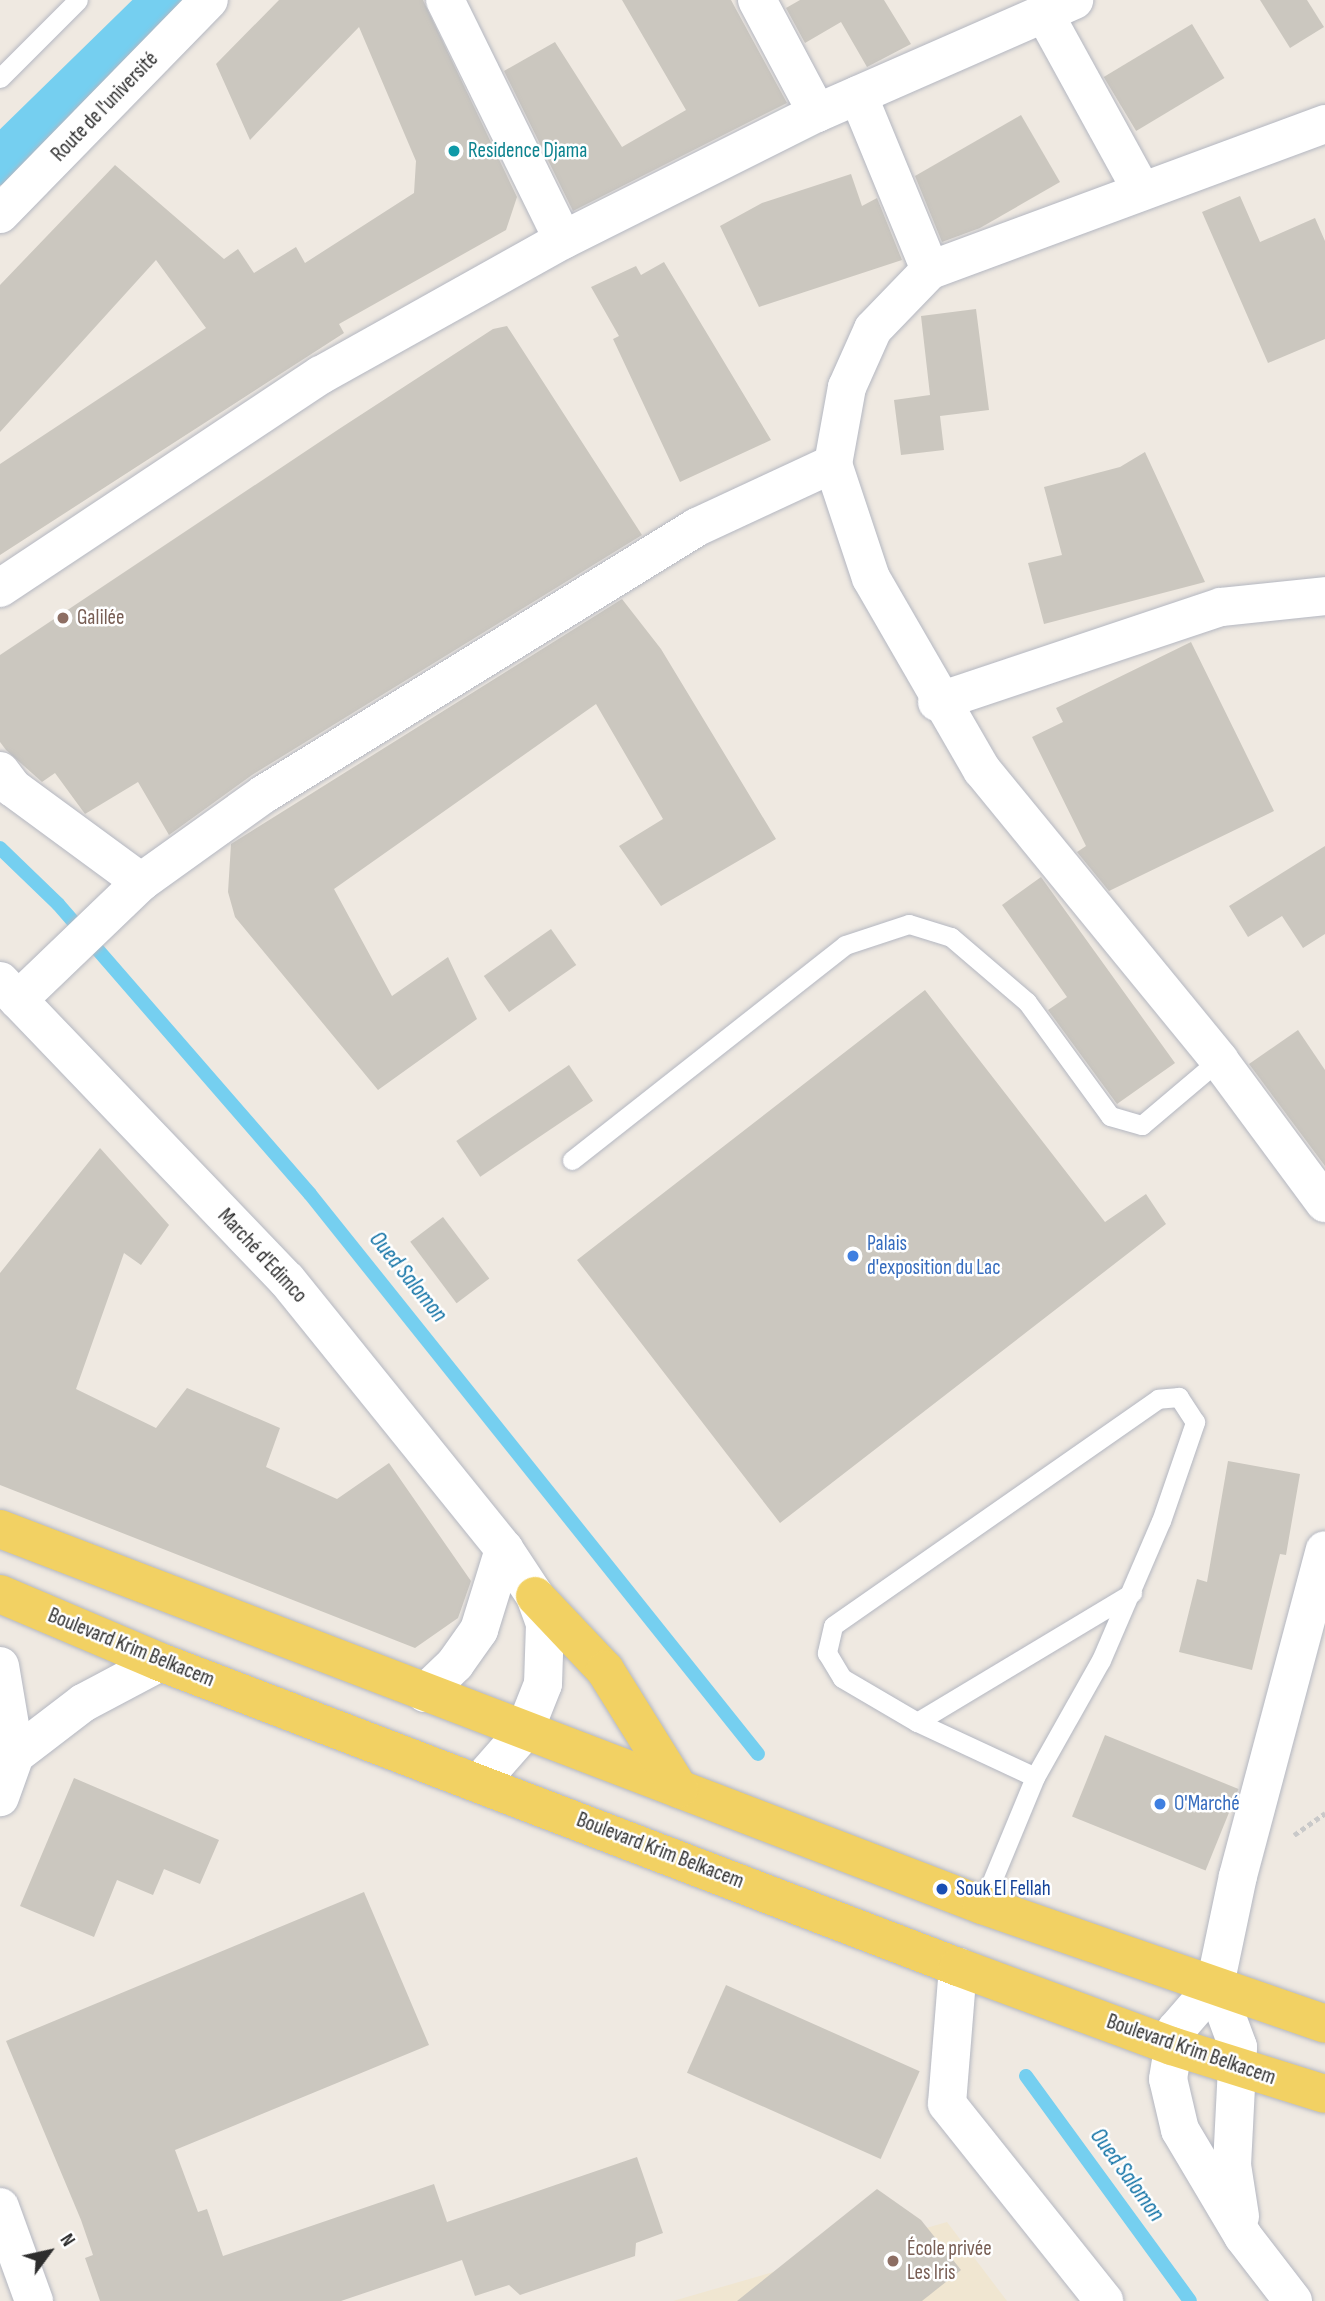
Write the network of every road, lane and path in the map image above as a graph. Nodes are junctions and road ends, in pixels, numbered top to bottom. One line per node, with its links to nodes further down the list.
1 (78, 0): 6 (lane)
2 (209, 0): 11 (street, Route de l'université)
3 (445, 0): 12 (street)
4 (757, 0): 8 (street)
5 (1059, 6): 7 (street); 10 (street)
6 (0, 78)
7 (858, 95): 8 (street); 13 (street)
8 (817, 113): 12 (street)
9 (1325, 124): 10 (street)
10 (1142, 191): 13 (street)
11 (0, 214)
12 (563, 240): 15 (street)
13 (930, 270): 14 (street)
14 (833, 464): 17 (street); 19 (street)
15 (0, 588)
16 (1325, 596): 17 (street)
17 (937, 702): 21 (street)
18 (0, 771): 19 (street)
19 (133, 890): 20 (street)
20 (18, 987): 25 (street, Marché d'Edimco)
21 (1219, 1060): 22 (lane); 23 (street)
22 (572, 1160)
23 (1325, 1203)
24 (0, 1530): 32 (main road)
25 (504, 1549): 29 (street, Marché d'Edimco); 32 (street)
26 (1325, 1550): 42 (street)
27 (1132, 1593): 33 (lane); 33 (lane); 36 (lane)
28 (0, 1594): 30 (main road, Boulevard Krim Belkacem)
29 (534, 1597): 34 (street, Marché d'Edimco); 38 (main road)
30 (160, 1662): 35 (street); 37 (main road, Boulevard Krim Belkacem)
31 (0, 1666): 35 (street)
32 (425, 1693): 34 (main road)
33 (917, 1721): 36 (lane)
34 (524, 1732): 37 (street, Marché d'Edimco); 38 (main road)
35 (15, 1755): 39 (street)
36 (1035, 1777): 40 (lane)
37 (481, 1781): 41 (main road, Boulevard Krim Belkacem)
38 (679, 1790): 40 (main road)
39 (0, 1797)
40 (982, 1905): 42 (main road)
41 (958, 1967): 44 (main road, Boulevard Krim Belkacem); 50 (street)
42 (1215, 1985): 43 (main road); 44 (street); 45 (street)
43 (1325, 2024)
44 (1172, 2046): 45 (main road, Boulevard Krim Belkacem); 48 (street)
45 (1237, 2067): 46 (main road, Boulevard Krim Belkacem); 48 (street)
46 (1325, 2094)
47 (0, 2207): 49 (street)
48 (1243, 2236): 51 (street)
49 (34, 2301)
50 (1104, 2301)
51 (1293, 2301)

